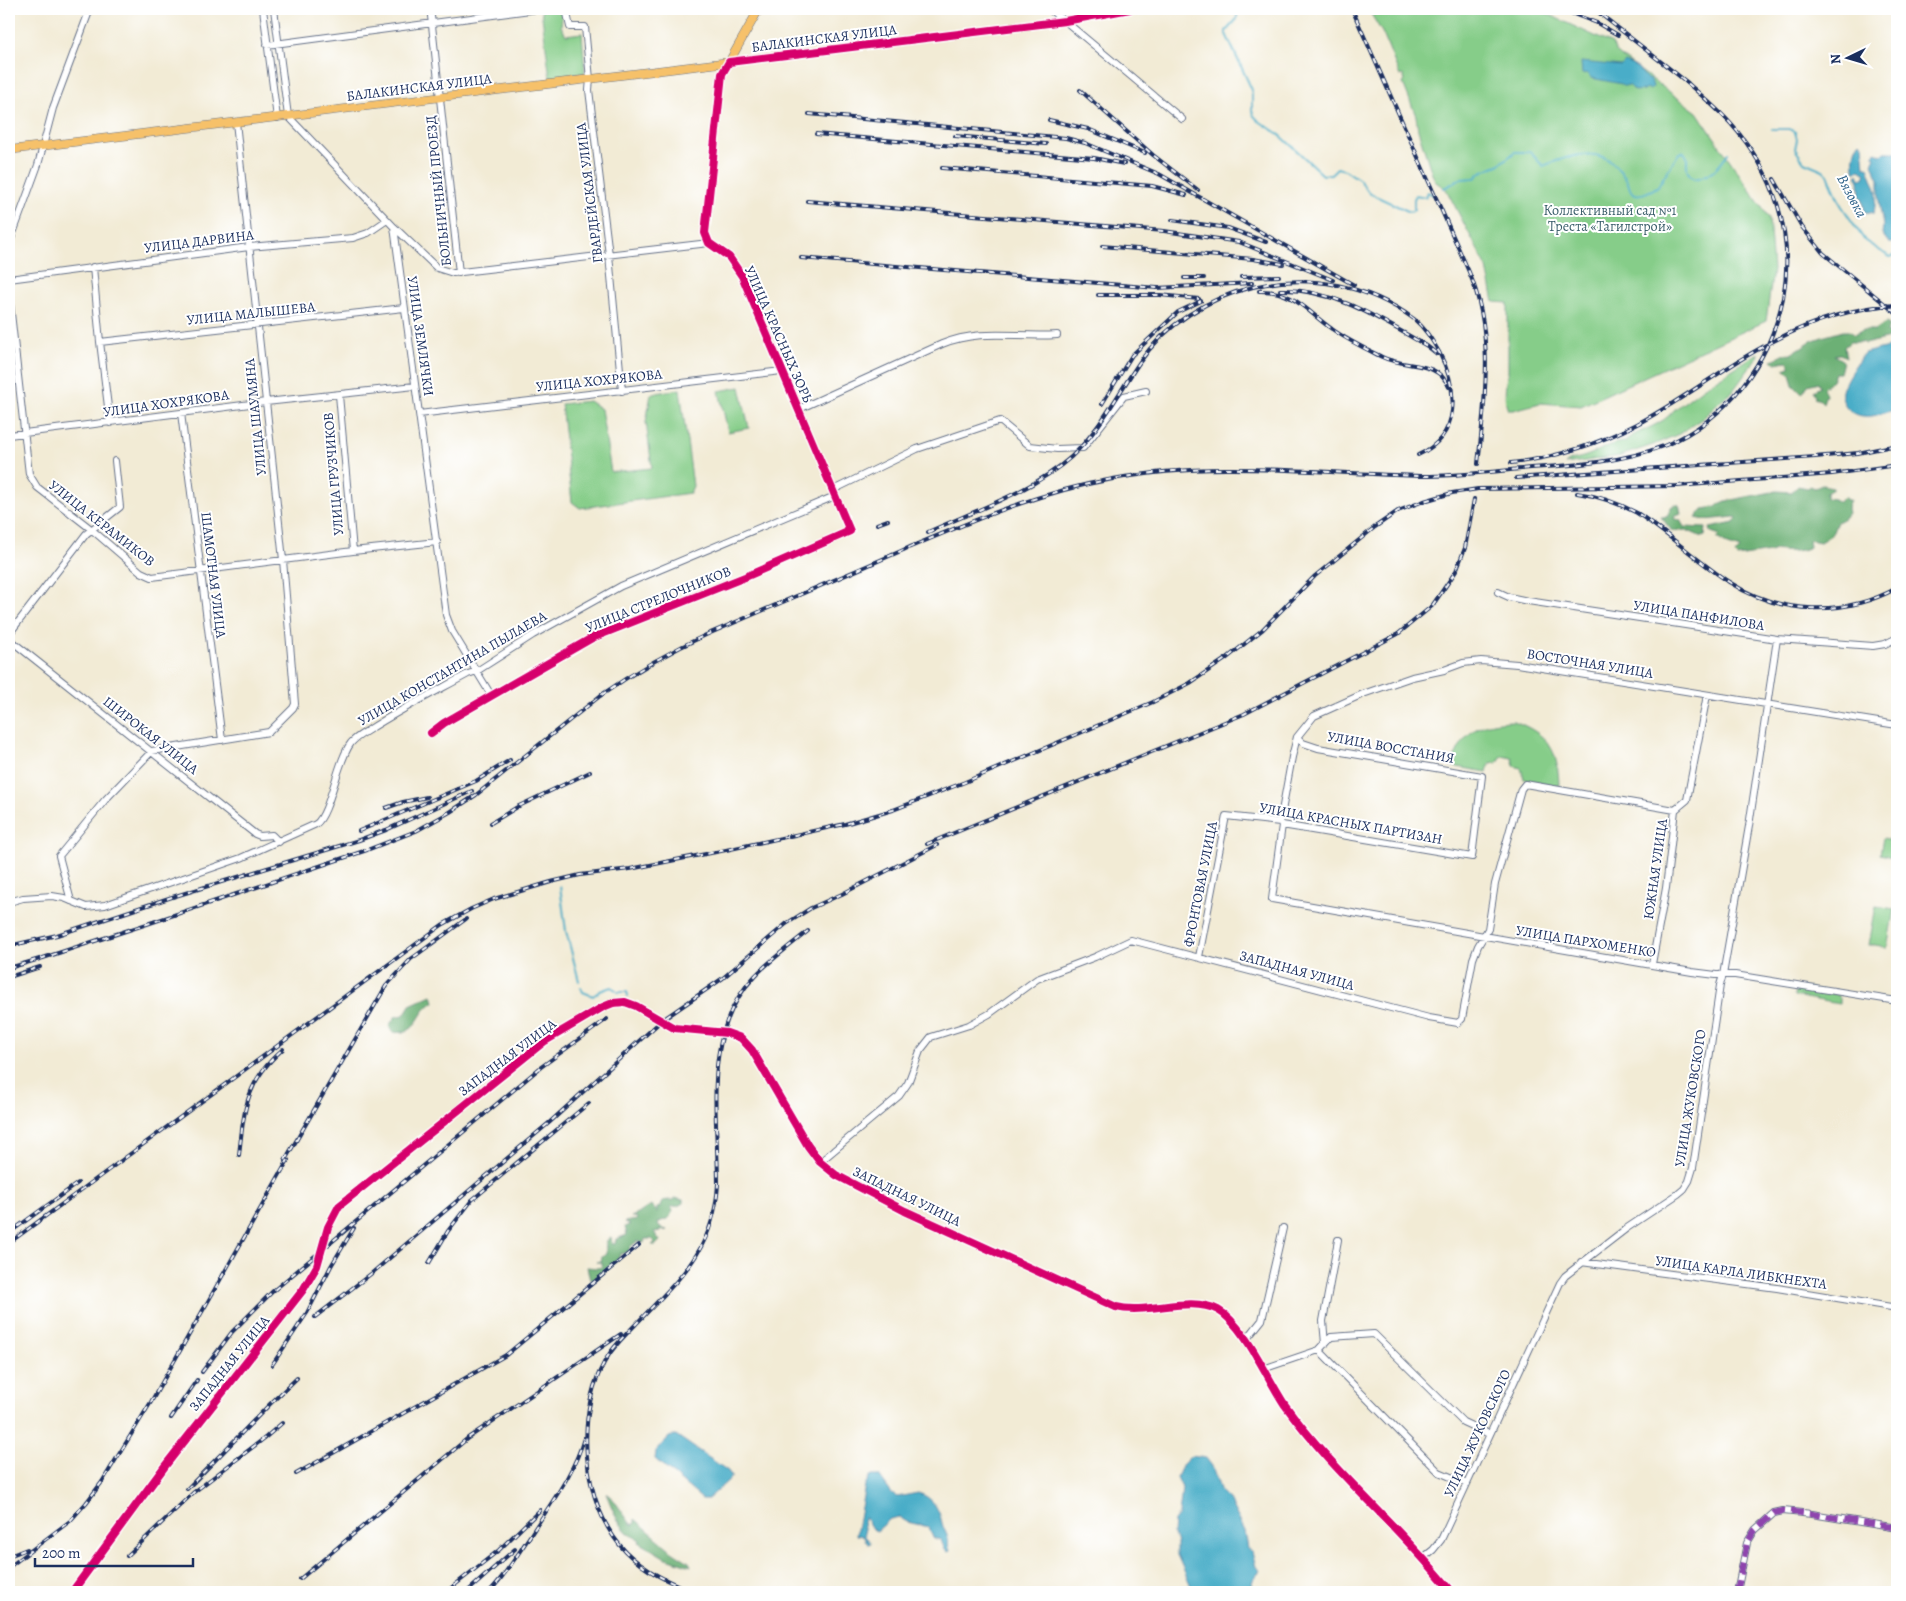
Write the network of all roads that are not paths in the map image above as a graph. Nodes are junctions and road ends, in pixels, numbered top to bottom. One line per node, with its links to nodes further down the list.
1 (90, 9): 20 (street)
2 (263, 9): 12 (street)
3 (274, 9): 11 (street)
4 (538, 9): 9 (street)
5 (566, 9): 14 (street, ГВАРДЕЙСКАЯ УЛИЦА)
6 (759, 9): 13 (main road)
7 (1049, 9): 10 (street)
8 (1130, 9): 10 (street, БАЛАКИНСКАЯ УЛИЦА)
9 (432, 19): 11 (street); 15 (street, БОЛЬНИЧНЫЙ ПРОЕЗД)
10 (1065, 21): 13 (street, БАЛАКИНСКАЯ УЛИЦА); 18 (street)
11 (278, 43): 12 (street); 16 (street)
12 (267, 44): 17 (street)
13 (729, 62): 14 (main road, БАЛАКИНСКАЯ УЛИЦА); 24 (street)
14 (590, 79): 15 (main road, БАЛАКИНСКАЯ УЛИЦА); 26 (street, ГВАРДЕЙСКАЯ УЛИЦА)
15 (441, 96): 16 (main road, БАЛАКИНСКАЯ УЛИЦА); 29 (street, БОЛЬНИЧНЫЙ ПРОЕЗД)
16 (288, 116): 17 (main road, БАЛАКИНСКАЯ УЛИЦА); 22 (street)
17 (277, 118): 19 (main road, БАЛАКИНСКАЯ УЛИЦА)
18 (1182, 119)
19 (236, 122): 20 (main road, БАЛАКИНСКАЯ УЛИЦА); 25 (street, УЛИЦА ШАУМЯНА)
20 (43, 146): 21 (main road, БАЛАКИНСКАЯ УЛИЦА); 27 (street)
21 (9, 150)
22 (387, 220): 23 (street); 25 (street, УЛИЦА ДАРВИНА)
23 (394, 227): 29 (street); 32 (street, УЛИЦА ЗЕМЛЯЧКИ)
24 (709, 243): 26 (street); 36 (street, УЛИЦА КРАСНЫХ ЗОРЬ)
25 (249, 247): 28 (street, УЛИЦА ДАРВИНА); 33 (street, УЛИЦА ШАУМЯНА)
26 (609, 255): 29 (street); 38 (street, ГВАРДЕЙСКАЯ УЛИЦА)
27 (9, 260)
28 (93, 267): 30 (street, УЛИЦА ДАРВИНА); 35 (street)
29 (459, 273)
30 (9, 279)
31 (9, 294): 46 (street, УЛИЦА КЕРАМИКОВ)
32 (404, 308): 33 (street, УЛИЦА МАЛЫШЕВА); 37 (street, УЛИЦА ЗЕМЛЯЧКИ)
33 (257, 325): 35 (street, УЛИЦА МАЛЫШЕВА); 41 (street, УЛИЦА ШАУМЯНА)
34 (1057, 335): 42 (street)
35 (100, 342): 45 (street)
36 (782, 371): 38 (street, УЛИЦА ХОХРЯКОВА); 42 (street, УЛИЦА КРАСНЫХ ЗОРЬ)
37 (415, 386): 40 (street, УЛИЦА ХОХРЯКОВА); 44 (street, УЛИЦА ЗЕМЛЯЧКИ)
38 (622, 391): 44 (street, УЛИЦА ХОХРЯКОВА)
39 (1146, 391): 49 (street, УЛИЦА КОНСТАНТИНА ПЫЛАЕВА)
40 (339, 395): 41 (street, УЛИЦА ХОХРЯКОВА); 53 (street, УЛИЦА ГРУЗЧИКОВ)
41 (266, 402): 43 (street, УЛИЦА ХОХРЯКОВА); 54 (street, УЛИЦА ШАУМЯНА)
42 (798, 409): 49 (street, УЛИЦА КРАСНЫХ ЗОРЬ)
43 (180, 413): 45 (street, УЛИЦА ХОХРЯКОВА); 55 (street, ШАМОТНАЯ УЛИЦА)
44 (419, 414): 52 (street, УЛИЦА ЗЕМЛЯЧКИ)
45 (110, 423): 46 (street, УЛИЦА ХОХРЯКОВА)
46 (24, 433): 47 (street, УЛИЦА ХОХРЯКОВА); 50 (street, УЛИЦА КЕРАМИКОВ)
47 (9, 435)
48 (115, 461): 50 (street)
49 (834, 493): 51 (street, УЛИЦА КРАСНЫХ ЗОРЬ); 61 (street, УЛИЦА КОНСТАНТИНА ПЫЛАЕВА)
50 (91, 529): 55 (street, УЛИЦА КЕРАМИКОВ); 57 (street)
51 (850, 532): 62 (street, УЛИЦА СТРЕЛОЧНИКОВ)
52 (437, 542): 53 (street, УЛИЦА КЕРАМИКОВ); 61 (street, УЛИЦА ЗЕМЛЯЧКИ)
53 (353, 551): 54 (street, УЛИЦА КЕРАМИКОВ)
54 (283, 560): 55 (street, УЛИЦА КЕРАМИКОВ); 68 (street, УЛИЦА ШАУМЯНА)
55 (200, 570): 68 (street, ШАМОТНАЯ УЛИЦА)
56 (1498, 592): 60 (street, УЛИЦА ПАНФИЛОВА)
57 (9, 634)
58 (1897, 638): 60 (street, УЛИЦА ПАНФИЛОВА)
59 (9, 639): 69 (street, ШИРОКАЯ УЛИЦА)
60 (1777, 639): 64 (street, УЛИЦА ЖУКОВСКОГО)
61 (477, 671): 62 (street, УЛИЦА ЗЕМЛЯЧКИ); 73 (street, УЛИЦА КОНСТАНТИНА ПЫЛАЕВА)
62 (492, 695): 66 (street, УЛИЦА СТРЕЛОЧНИКОВ)
63 (1707, 695): 64 (street, ВОСТОЧНАЯ УЛИЦА); 67 (street, ВОСТОЧНАЯ УЛИЦА); 70 (street, ЮЖНАЯ УЛИЦА)
64 (1768, 704): 65 (street, ВОСТОЧНАЯ УЛИЦА); 80 (street, УЛИЦА ЖУКОВСКОГО)
65 (1897, 724)
66 (431, 733)
67 (1297, 738): 72 (street); 74 (street, УЛИЦА ВОССТАНИЯ)
68 (222, 740): 69 (street)
69 (152, 751): 73 (street, ШИРОКАЯ УЛИЦА); 75 (street)
70 (1675, 810): 77 (street); 79 (street, ЮЖНАЯ УЛИЦА)
71 (1226, 816): 72 (street, УЛИЦА КРАСНЫХ ПАРТИЗАН); 78 (street, ФРОНТОВАЯ УЛИЦА)
72 (1281, 824): 74 (street, УЛИЦА КРАСНЫХ ПАРТИЗАН); 77 (street, УЛИЦА ПАРХОМЕНКО)
73 (278, 842): 75 (street, УЛИЦА КОНСТАНТИНА ПЫЛАЕВА)
74 (1472, 857)
75 (71, 901): 76 (street, УЛИЦА КОНСТАНТИНА ПЫЛАЕВА)
76 (9, 902)
77 (1484, 937): 78 (street, ЗАПАДНАЯ УЛИЦА); 79 (street, УЛИЦА ПАРХОМЕНКО)
78 (1199, 956): 82 (street, ЗАПАДНАЯ УЛИЦА)
79 (1652, 964): 80 (street, УЛИЦА ПАРХОМЕНКО)
80 (1723, 975): 81 (street, УЛИЦА ПАРХОМЕНКО); 85 (street, УЛИЦА ЖУКОВСКОГО)
81 (1897, 1001)
82 (820, 1162): 87 (street, ЗАПАДНАЯ УЛИЦА); 97 (street, ЗАПАДНАЯ УЛИЦА)
83 (1283, 1228): 87 (street)
84 (1338, 1240): 88 (street)
85 (1581, 1262): 86 (street, УЛИЦА КАРЛА ЛИБКНЕХТА); 91 (street, УЛИЦА ЖУКОВСКОГО)
86 (1897, 1308)
87 (1246, 1340): 90 (street, ЗАПАДНАЯ УЛИЦА)
88 (1325, 1344): 89 (street); 91 (street)
89 (1319, 1350): 90 (street); 92 (street)
90 (1263, 1369): 94 (street, ЗАПАДНАЯ УЛИЦА)
91 (1489, 1434): 92 (street, УЛИЦА ЖУКОВСКОГО)
92 (1467, 1484): 94 (street, УЛИЦА ЖУКОВСКОГО)
93 (1897, 1528): 99 (street)
94 (1424, 1557): 98 (street, ЗАПАДНАЯ УЛИЦА)
95 (9, 1590): 96 (street)
96 (13, 1592)
97 (72, 1592)
98 (1452, 1592)
99 (1737, 1592)

